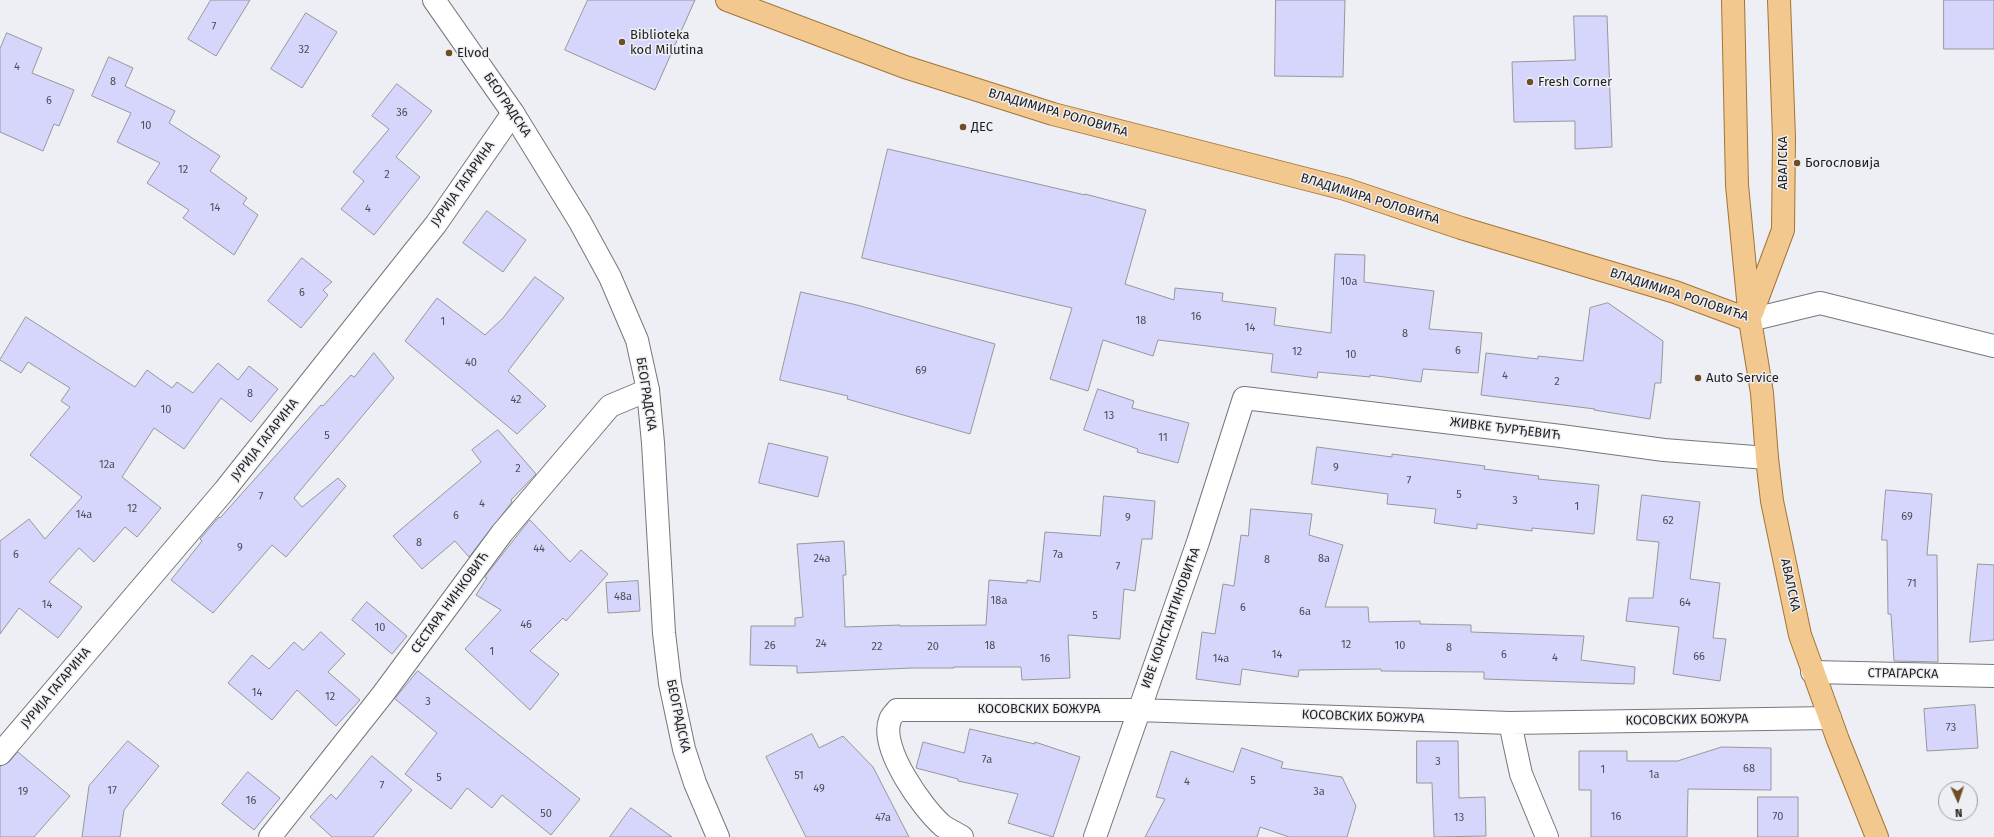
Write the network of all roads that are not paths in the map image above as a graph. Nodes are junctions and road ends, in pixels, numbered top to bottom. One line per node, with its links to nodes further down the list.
1 (434, 0): 5 (street, БЕОГРАДСКА)
2 (727, 0): 6 (main road, ВЛАДИМИРА РОЛОВИЋА)
3 (1732, 0): 6 (main road, АВАЛСКА)
4 (1780, 0): 6 (main road, АВАЛСКА)
5 (514, 113): 8 (street, БЕОГРАДСКА); 16 (street, ЈУРИЈА ГАГАРИНА)
6 (1750, 320): 7 (street, ВЛАДИМИРА РОЛОВИЋА); 10 (main road, АВАЛСКА)
7 (1994, 346)
8 (648, 390): 17 (street, СЕСТАРА НИНКОВИЋ); 18 (street, БЕОГРАДСКА)
9 (1244, 398): 10 (street, ЖИВКЕ ЂУРЂЕВИЋ); 13 (street, ИВЕ КОНСТАНТИНОВИЋА)
10 (1767, 458): 11 (main road, АВАЛСКА)
11 (1812, 672): 12 (street, СТРАГАРСКА); 14 (main road, АВАЛСКА)
12 (1994, 676)
13 (1138, 710): 15 (street, КОСОВСКИХ БОЖУРА); 19 (street, КОСОВСКИХ БОЖУРА); 20 (street, ИВЕ КОНСТАНТИНОВИЋА)
14 (1830, 718): 15 (street, КОСОВСКИХ БОЖУРА); 22 (main road, АВАЛСКА)
15 (1510, 722): 21 (street)
16 (0, 754)
17 (270, 837)
18 (718, 837)
19 (962, 837)
20 (1095, 837)
21 (1547, 837)
22 (1877, 837)

